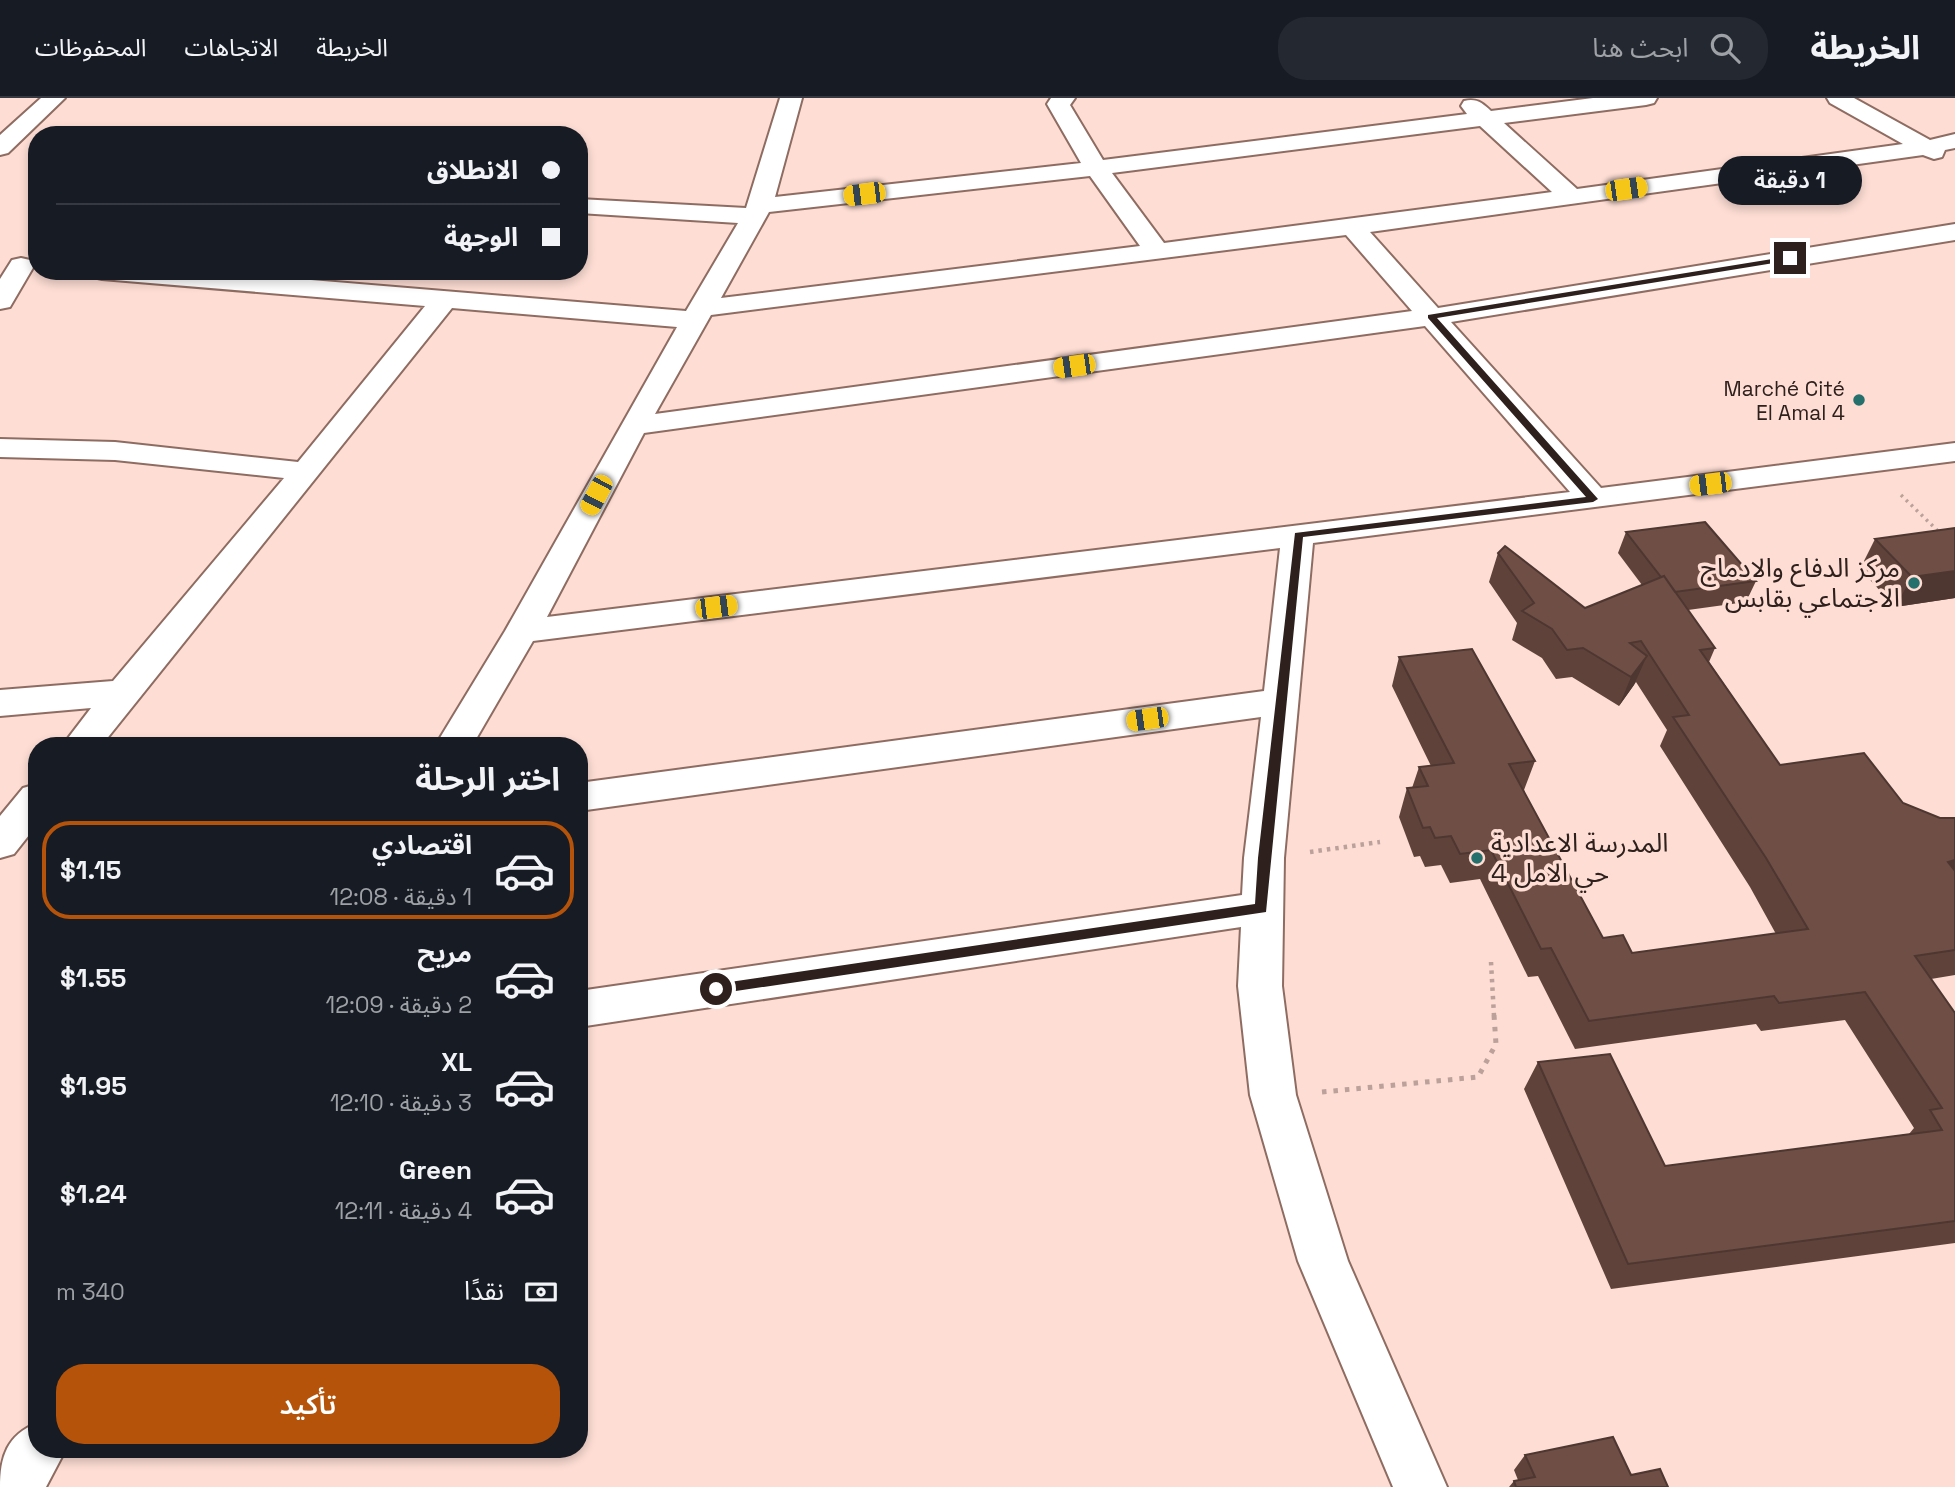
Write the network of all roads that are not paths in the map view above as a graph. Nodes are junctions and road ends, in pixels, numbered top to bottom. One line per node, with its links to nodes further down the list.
1 (54, 98): 9 (street)
2 (791, 98): 15 (street)
3 (1064, 98): 12 (street)
4 (1464, 98): 7 (street)
5 (1646, 98): 7 (street)
6 (1838, 98): 10 (street)
7 (1486, 118): 12 (street); 13 (street)
8 (1955, 141): 10 (street)
9 (0, 148)
10 (1926, 148): 11 (street); 13 (street)
11 (1955, 163)
12 (1096, 168): 15 (street); 18 (street)
13 (1572, 197): 16 (street)
14 (588, 206): 15 (street)
15 (757, 211): 23 (street)
16 (1352, 227): 18 (street); 24 (street)
17 (1955, 232): 24 (street)
18 (1157, 251): 23 (street)
19 (19, 265): 22 (street)
20 (208, 280): 21 (street)
21 (443, 300): 23 (street); 28 (street)
22 (0, 301)
23 (698, 314): 25 (street)
24 (1431, 317): 25 (street); 29 (street)
25 (634, 426): 31 (street)
26 (0, 448): 28 (street)
27 (1955, 452): 29 (street)
28 (306, 472): 32 (street)
29 (1593, 499): 30 (street)
30 (1298, 535): 31 (street); 33 (street)
31 (522, 631): 36 (street)
32 (122, 693): 34 (street); 35 (street)
33 (1282, 701): 37 (street); 40 (street)
34 (0, 703)
35 (87, 737)
36 (458, 737)
37 (588, 796)
38 (28, 809): 39 (street)
39 (0, 843)
40 (1261, 908): 41 (street); 44 (street)
41 (588, 1008)
42 (33, 1458): 43 (street)
43 (15, 1487)
44 (1420, 1487)

